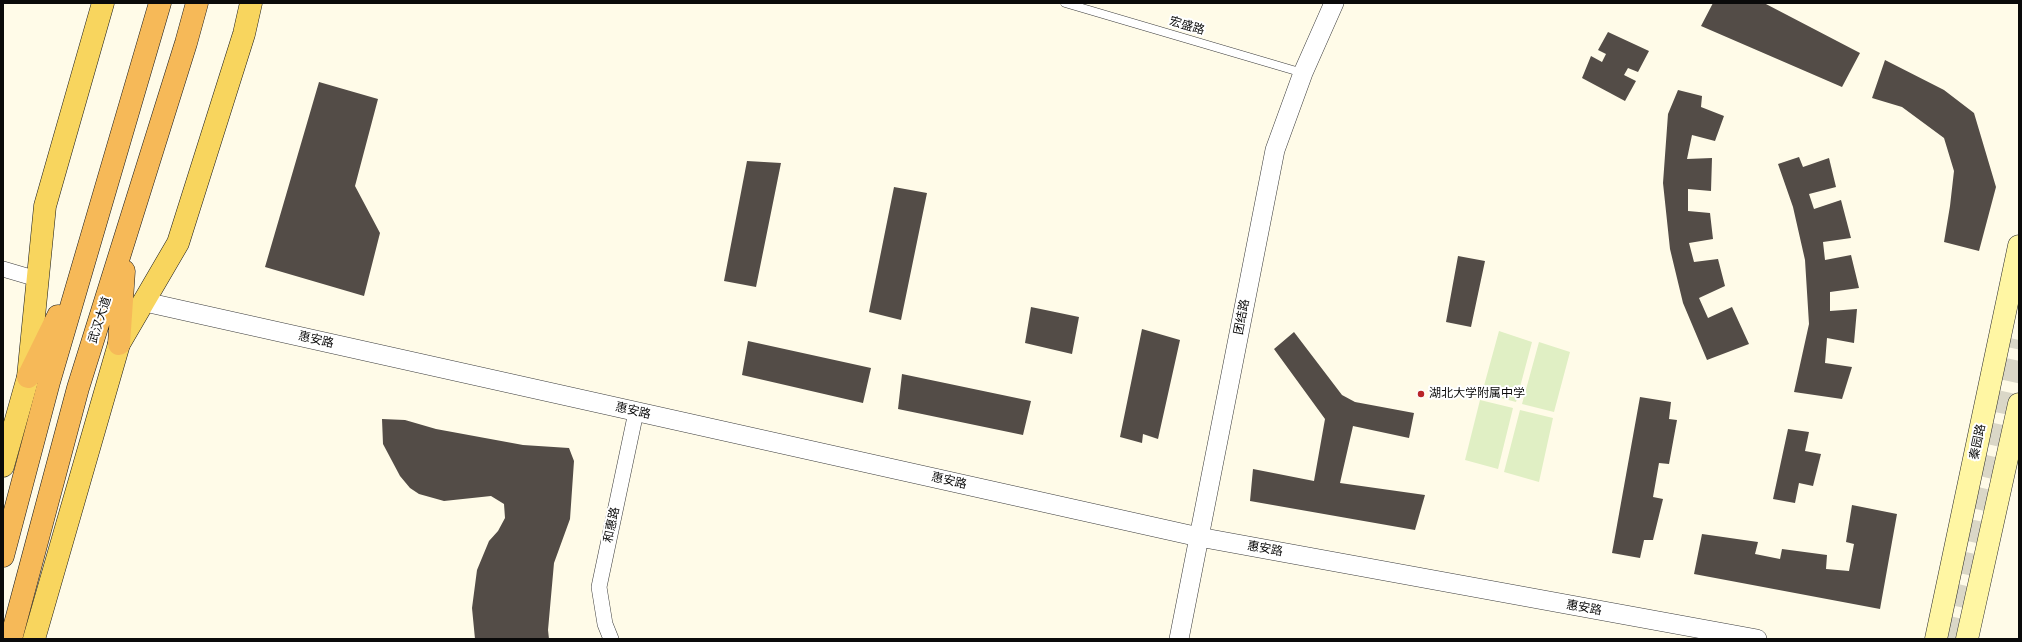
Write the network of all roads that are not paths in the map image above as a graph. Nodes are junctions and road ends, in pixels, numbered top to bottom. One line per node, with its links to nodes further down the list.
1 (103, 3): 14 (main road)
2 (197, 3): 8 (highway, 武汉大道)
3 (204, 3): 8 (highway)
4 (251, 3): 15 (main road)
5 (1065, 3): 9 (lane, 宏盛路)
6 (1334, 3): 9 (street, 团结路)
7 (157, 10): 12 (highway)
8 (186, 43): 10 (highway, 武汉大道)
9 (1303, 73): 21 (street, 团结路)
10 (126, 238): 16 (highway); 23 (highway, 武汉大道)
11 (2019, 246): 28 (main road, 秦园路)
12 (85, 259): 17 (highway); 22 (highway)
13 (3, 269): 14 (street)
14 (37, 279): 17 (main road)
15 (145, 302): 16 (main road); 19 (street, 惠安路)
16 (120, 344): 24 (main road)
17 (28, 377): 20 (main road)
18 (2019, 404): 29 (main road)
19 (636, 412): 21 (street, 惠安路); 25 (street, 和惠路)
20 (3, 466)
21 (1199, 537): 26 (street, 团结路); 27 (street, 惠安路)
22 (3, 556)
23 (11, 639)
24 (34, 639)
25 (611, 639)
26 (1180, 639)
27 (1757, 639)
28 (1936, 639)
29 (1967, 639)

